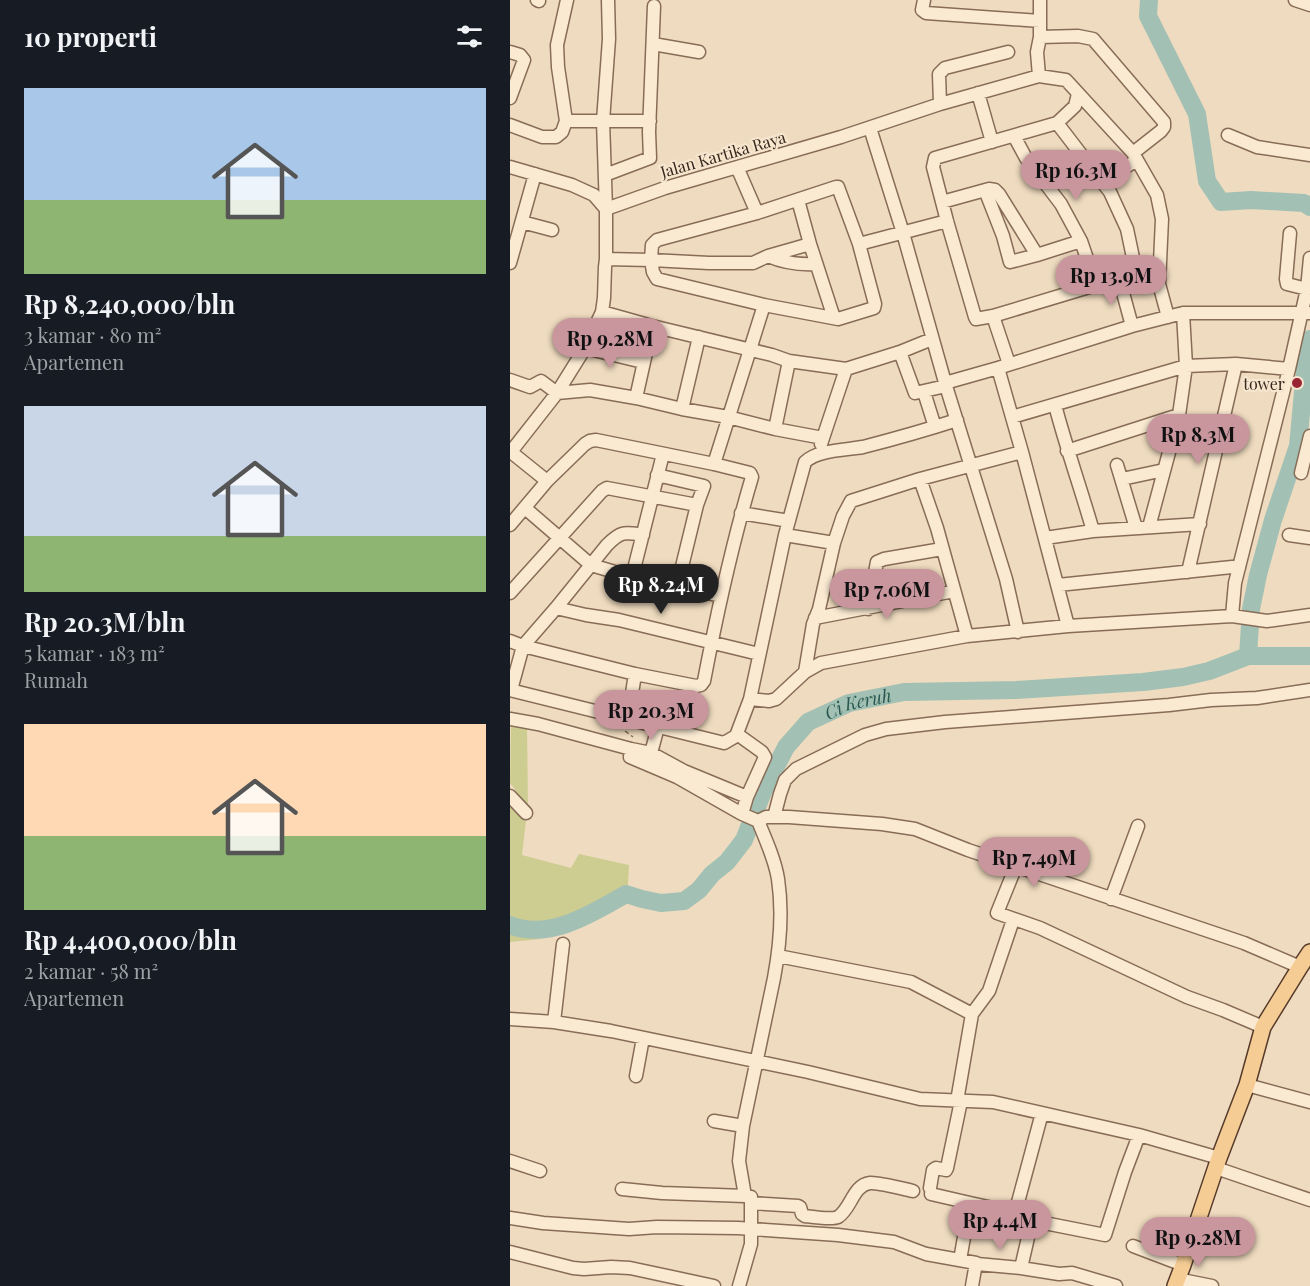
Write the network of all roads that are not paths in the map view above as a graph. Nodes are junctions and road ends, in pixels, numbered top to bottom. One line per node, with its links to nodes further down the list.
1 (567, 0): 19 (street)
2 (608, 0): 20 (street)
3 (924, 0): 8 (street)
4 (1040, 0): 8 (street)
5 (1295, 0): 7 (street)
6 (654, 6): 10 (street)
7 (1310, 6)
8 (1040, 21): 9 (street)
9 (1040, 37): 14 (street); 29 (street)
10 (653, 44): 12 (street); 21 (street)
11 (510, 52): 17 (street)
12 (699, 52)
13 (1008, 52): 18 (street)
14 (1039, 76): 15 (street, Jalan Kartika Raya); 16 (street)
15 (978, 93): 18 (street, Jalan Kartika Raya); 27 (street)
16 (1078, 94): 22 (street); 29 (street)
17 (510, 98)
18 (940, 104): 24 (street, Jalan Kartika Raya)
19 (566, 121): 20 (street); 23 (street)
20 (603, 121): 21 (street); 33 (street)
21 (650, 121): 33 (street)
22 (1057, 123): 26 (street); 34 (street)
23 (510, 125)
24 (870, 128): 31 (street, Jalan Kartika Raya); 43 (street)
25 (1228, 135): 28 (street)
26 (1014, 136): 27 (street); 45 (street)
27 (992, 142): 37 (street)
28 (1310, 155)
29 (1135, 156): 34 (street); 63 (street)
30 (510, 167): 32 (street)
31 (737, 167): 38 (street, Jalan Kartika Raya); 39 (street)
32 (535, 174): 38 (street); 41 (street)
33 (605, 175): 38 (street)
34 (1102, 182): 55 (street)
35 (985, 190): 37 (street); 48 (street); 48 (street)
36 (798, 200): 39 (street); 46 (street); 47 (street)
37 (942, 202): 40 (street)
38 (606, 209): 51 (street)
39 (757, 213): 52 (street)
40 (947, 221): 43 (street); 62 (street)
41 (522, 222): 42 (street); 53 (street)
42 (552, 230)
43 (903, 233): 47 (street); 68 (street)
44 (1290, 233): 57 (street)
45 (1081, 241): 48 (street); 56 (street)
46 (810, 244): 49 (street); 54 (street)
47 (859, 244): 64 (street)
48 (1037, 255)
49 (768, 256): 52 (street); 54 (street)
50 (1310, 258): 57 (street)
51 (606, 259): 52 (street); 59 (street)
52 (651, 260): 58 (street)
53 (510, 263)
54 (816, 264): 64 (street)
55 (1119, 278): 56 (street); 66 (street)
56 (1096, 285): 62 (street)
57 (1307, 289): 60 (street)
58 (764, 305): 64 (street); 70 (street)
59 (602, 312): 65 (street); 69 (street)
60 (1305, 313): 61 (street); 78 (street)
61 (1183, 314): 63 (street); 76 (street)
62 (993, 316): 75 (street)
63 (1168, 317): 66 (street)
64 (834, 318)
65 (652, 326): 67 (street); 73 (street)
66 (1132, 326): 75 (street)
67 (699, 337): 70 (street); 85 (street)
68 (932, 339): 71 (street); 80 (street)
69 (585, 348): 73 (street); 82 (street)
70 (750, 350): 72 (street); 87 (street)
71 (900, 352): 77 (street); 81 (street)
72 (789, 361): 77 (street); 91 (street)
73 (643, 362): 83 (street)
74 (1236, 364): 76 (street); 78 (street); 113 (street)
75 (1003, 366): 80 (street); 88 (street)
76 (1186, 366): 84 (street); 86 (street)
77 (846, 369): 93 (street)
78 (1289, 369): 127 (street)
79 (510, 380): 82 (street)
80 (945, 385): 81 (street); 89 (street)
81 (924, 392): 90 (street)
82 (557, 393): 83 (street); 96 (street)
83 (636, 398): 85 (street)
84 (1055, 405): 88 (street); 94 (street)
85 (682, 409): 87 (street)
86 (1179, 415): 94 (street); 102 (street)
87 (729, 417): 91 (street); 99 (street)
88 (1012, 417): 95 (street)
89 (957, 420): 90 (street); 100 (street)
90 (936, 427): 98 (street)
91 (775, 429): 93 (street)
92 (1310, 436): 103 (street)
93 (823, 438): 98 (street)
94 (1067, 451): 117 (street)
95 (1022, 452): 100 (street); 122 (street)
96 (511, 453): 107 (street)
97 (663, 454): 99 (street); 104 (street); 107 (street)
98 (817, 455): 112 (street)
99 (714, 464): 111 (street)
100 (971, 465): 105 (street); 141 (street)
101 (1117, 465): 106 (street)
102 (1164, 470): 106 (street); 115 (street)
103 (1301, 473)
104 (657, 475): 108 (street); 109 (street)
105 (920, 479): 124 (street); 125 (street)
106 (1122, 479): 116 (street)
107 (548, 481): 110 (street)
108 (653, 495): 109 (street); 118 (street); 121 (street)
109 (697, 505): 131 (street)
110 (525, 508): 114 (street); 121 (street)
111 (741, 513): 112 (street); 134 (street)
112 (789, 521): 120 (street)
113 (1200, 524): 115 (street); 128 (street)
114 (510, 525)
115 (1149, 527): 116 (street)
116 (1136, 528): 117 (street)
117 (1093, 531): 122 (street)
118 (643, 535): 126 (street); 129 (street)
119 (1289, 535): 123 (street)
120 (785, 536): 124 (street); 146 (street)
121 (559, 537): 126 (street); 133 (street)
122 (1045, 538): 130 (street)
123 (1310, 538)
124 (834, 543): 139 (street)
125 (942, 549): 132 (street); 136 (street)
126 (591, 565): 129 (street); 135 (street)
127 (1239, 568): 128 (street); 138 (street)
128 (1188, 572): 130 (street)
129 (632, 578): 131 (street)
130 (1058, 585): 140 (street)
131 (677, 587): 134 (street)
132 (954, 591): 136 (street); 142 (street)
133 (510, 592)
134 (721, 596): 144 (street)
135 (556, 608): 144 (street); 145 (street)
136 (868, 609): 139 (street)
137 (1310, 615): 138 (street)
138 (1237, 616): 140 (street)
139 (815, 618): 147 (street)
140 (1068, 626): 141 (street)
141 (1018, 632): 142 (street)
142 (967, 636): 147 (street)
143 (510, 641): 145 (street)
144 (711, 642): 146 (street); 148 (street)
145 (522, 646): 148 (street); 149 (street)
146 (759, 654): 151 (street)
147 (805, 672): 151 (street)
148 (635, 674): 153 (street)
149 (510, 690): 153 (street)
150 (1310, 690): 161 (street)
151 (750, 699): 155 (street)
152 (510, 719): 156 (street)
153 (628, 719): 154 (street)
154 (658, 727): 155 (street); 157 (street)
155 (737, 734): 159 (street)
156 (632, 749): 157 (street); 162 (street)
157 (651, 753): 159 (street)
158 (510, 796): 160 (street)
159 (747, 797): 162 (street)
160 (526, 813)
161 (774, 817): 162 (street); 164 (street)
162 (750, 818): 169 (street)
163 (1138, 826): 165 (street)
164 (1016, 866): 165 (street); 166 (street)
165 (1111, 899): 170 (street)
166 (1013, 920): 171 (street); 174 (street)
167 (563, 944): 173 (street)
168 (1310, 952): 170 (main road)
169 (782, 958): 171 (street); 176 (street)
170 (1300, 967): 174 (main road)
171 (972, 1014): 179 (street)
172 (510, 1019): 173 (street)
173 (554, 1022): 175 (street)
174 (1263, 1027): 178 (main road)
175 (643, 1038): 176 (street); 177 (street)
176 (756, 1060): 179 (street); 183 (street)
177 (636, 1076)
178 (1247, 1085): 180 (street); 186 (main road)
179 (959, 1101): 181 (street); 192 (street)
180 (1310, 1102)
181 (1042, 1113): 184 (street); 193 (street)
182 (714, 1121): 183 (street)
183 (743, 1126): 190 (street)
184 (1138, 1135): 186 (street); 195 (street)
185 (510, 1161): 187 (street)
186 (1218, 1163): 191 (street); 202 (main road)
187 (540, 1171)
188 (622, 1189): 190 (street)
189 (913, 1191): 190 (street)
190 (748, 1199): 196 (street)
191 (1310, 1200)
192 (970, 1203): 193 (street); 199 (street)
193 (1014, 1216): 195 (street)
194 (510, 1218): 196 (street)
195 (1032, 1220): 201 (street)
196 (752, 1229): 199 (street); 205 (street)
197 (1133, 1246): 202 (street)
198 (510, 1252): 203 (street)
199 (960, 1260): 200 (street)
200 (977, 1264): 201 (street); 206 (street)
201 (1021, 1268): 207 (street)
202 (1179, 1277): 208 (street)
203 (697, 1284): 204 (street)
204 (714, 1286)
205 (739, 1286)
206 (972, 1286)
207 (1116, 1286)
208 (1212, 1286)

